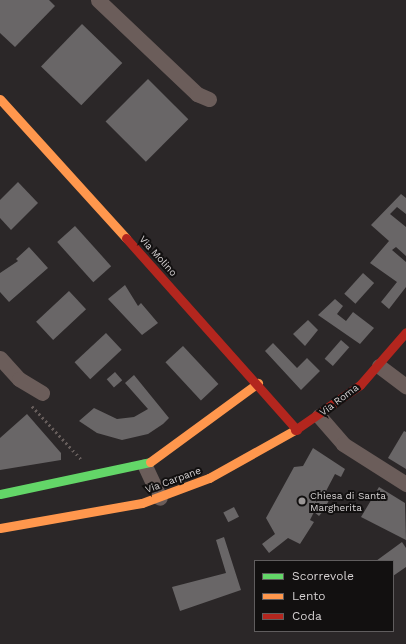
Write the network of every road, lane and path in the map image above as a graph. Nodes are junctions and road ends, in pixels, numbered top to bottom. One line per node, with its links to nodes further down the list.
1 (98, 0): 3 (street)
2 (0, 99): 7 (street, Via Molino)
3 (210, 99)
4 (406, 332): 6 (street, Via Roma)
5 (0, 358): 9 (street)
6 (379, 366): 8 (street); 10 (street, Via Roma)
7 (258, 383): 11 (street, Via Molino); 13 (street)
8 (406, 386)
9 (42, 393): 12 (path)
10 (319, 416): 11 (street, Via Roma); 14 (street)
11 (296, 430): 16 (street, Via Carpane)
12 (86, 464)
13 (145, 466): 15 (street); 16 (street)
14 (406, 484)
15 (0, 494)
16 (160, 498): 17 (street, Via Carpane)
17 (0, 528)

